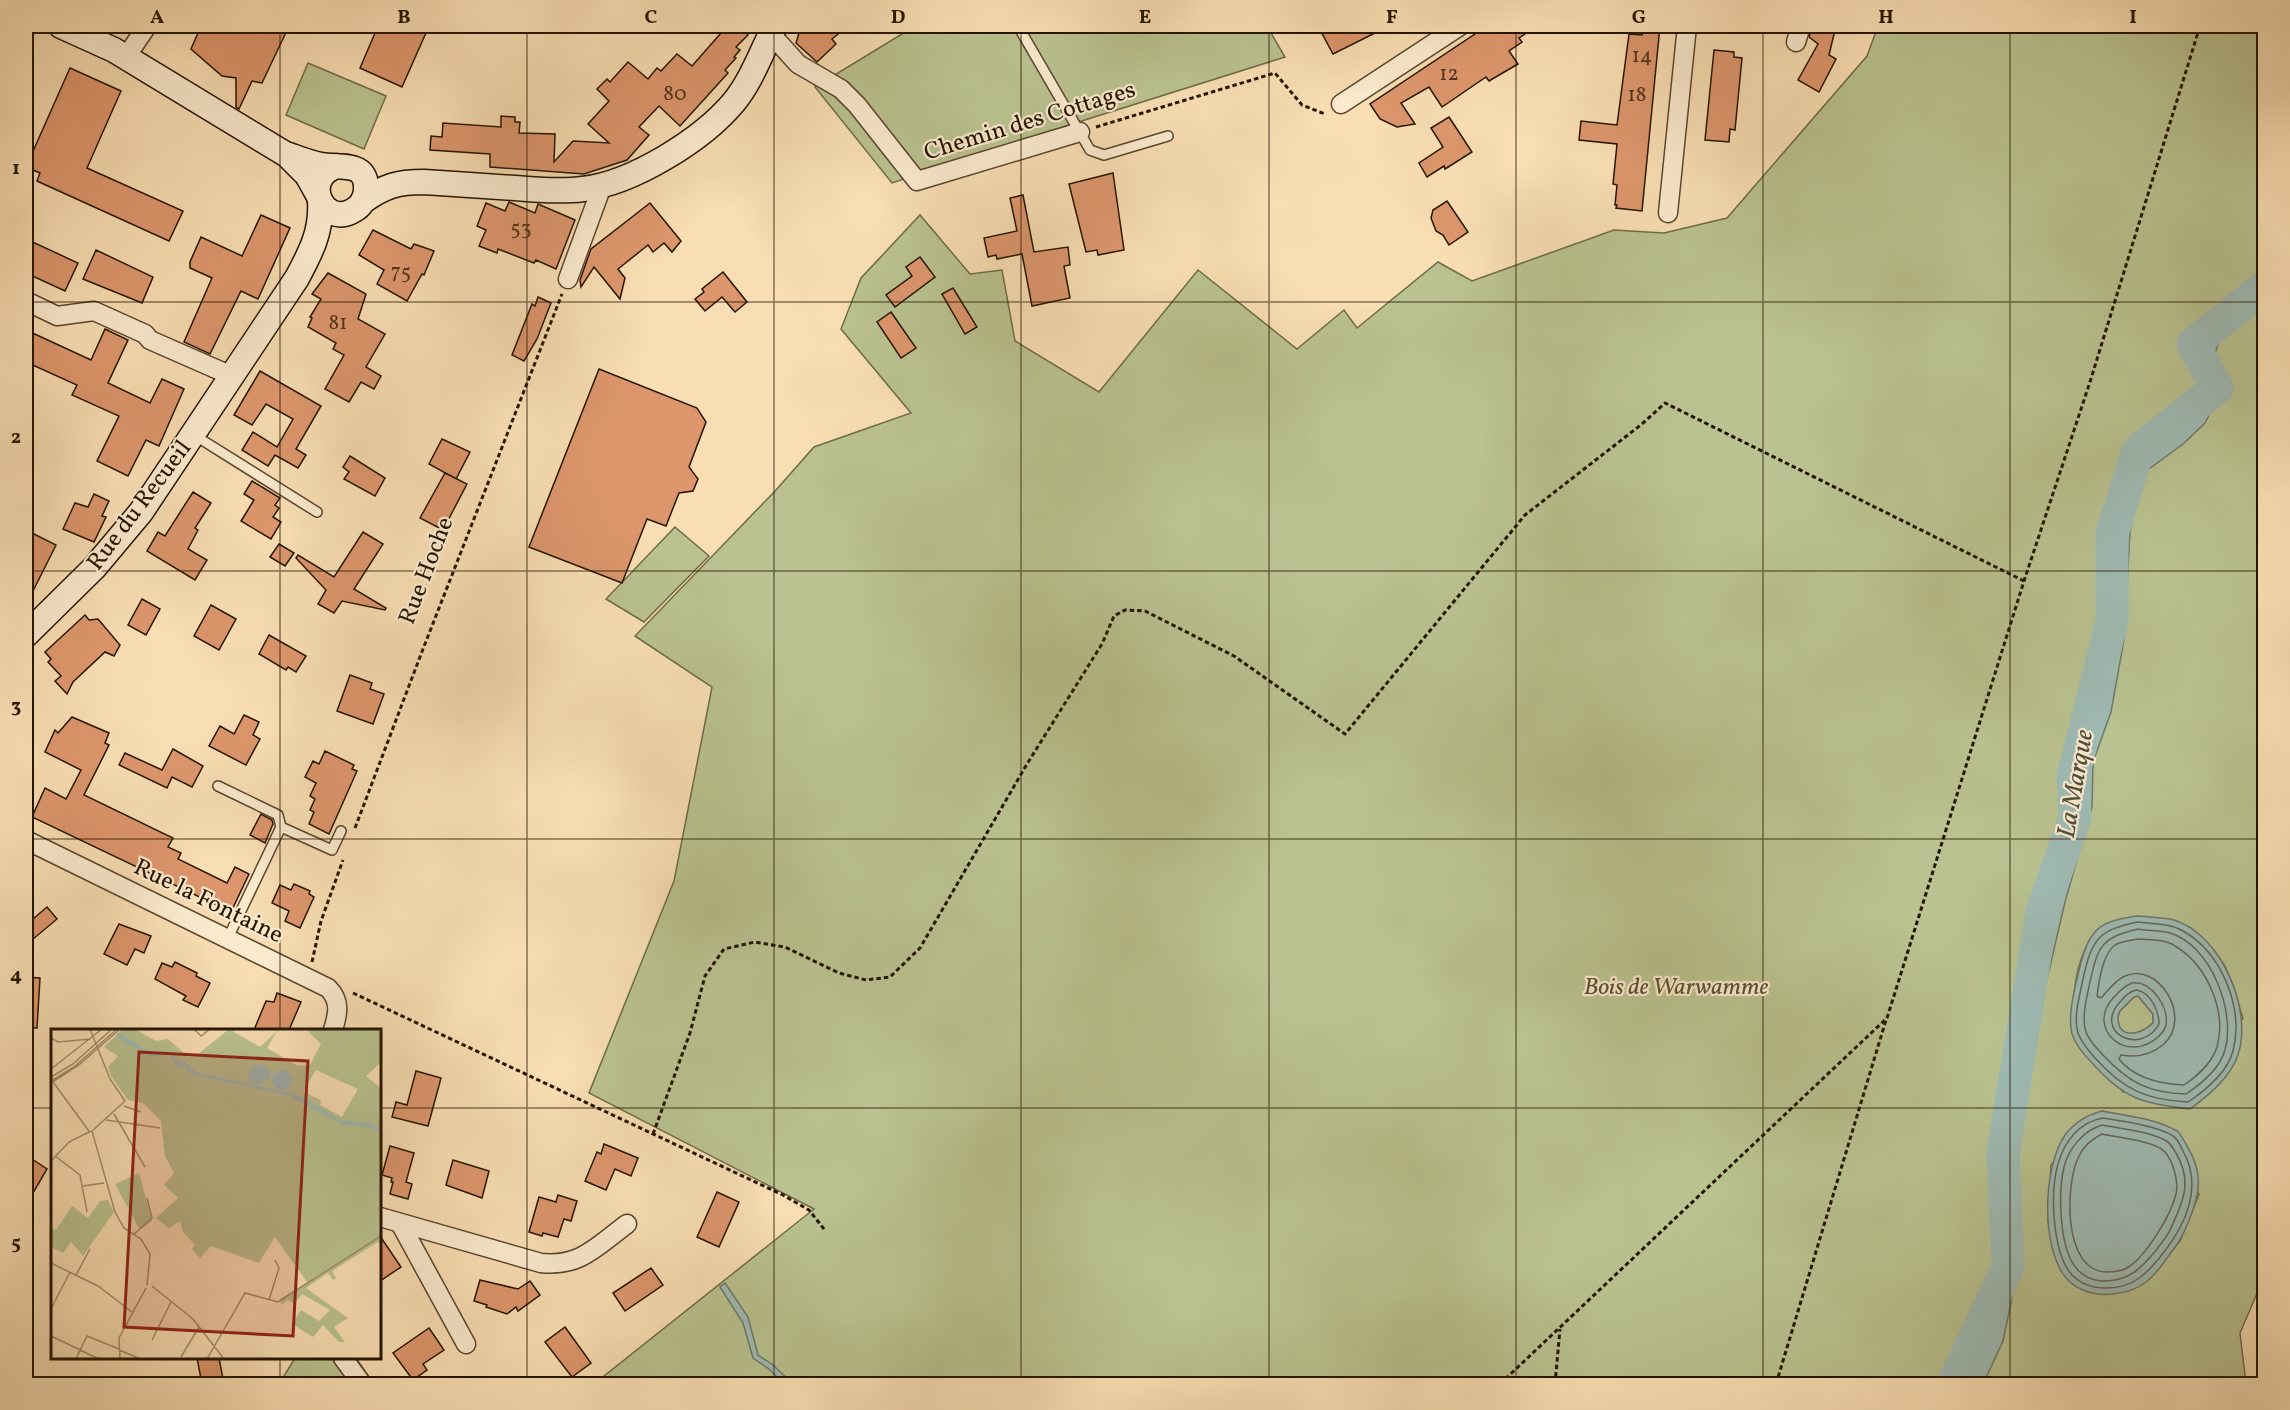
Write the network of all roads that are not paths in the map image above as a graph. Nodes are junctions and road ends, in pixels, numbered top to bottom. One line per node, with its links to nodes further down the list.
1 (61, 26): 8 (street)
2 (133, 26): 8 (street)
3 (147, 26): 8 (street)
4 (1018, 26): 10 (lane)
5 (1460, 26): 9 (street)
6 (1687, 26): 18 (street)
7 (774, 28): 10 (street, Chemin des Cottages); 15 (street, Rue du Recueil)
8 (120, 54): 12 (street)
9 (1341, 104)
10 (1080, 132): 11 (lane)
11 (1168, 136)
12 (287, 155): 13 (street, Rue du Recueil); 16 (street)
13 (347, 169): 14 (street, Rue du Recueil); 16 (street); 17 (street)
14 (424, 182): 15 (street, Rue du Recueil); 17 (street, Rue du Recueil)
15 (602, 186): 20 (street)
16 (319, 197): 17 (street); 19 (street, Rue du Recueil)
17 (359, 206): 19 (street, Rue du Recueil)
18 (1668, 213)
19 (297, 278): 22 (street, Rue du Recueil)
20 (568, 279)
21 (26, 301): 22 (street)
22 (232, 376): 23 (street, Rue du Recueil)
23 (194, 435): 24 (lane); 25 (street, Rue du Recueil)
24 (317, 512)
25 (29, 627)
26 (218, 786): 27 (lane)
27 (281, 827): 28 (lane); 30 (lane)
28 (341, 831)
29 (26, 840): 30 (street, Rue la Fontaine)
30 (228, 938): 31 (street, Rue la Fontaine)
31 (333, 1029)
32 (381, 1217): 33 (street)
33 (400, 1223): 34 (street); 35 (street)
34 (627, 1224)
35 (466, 1344)
36 (344, 1359): 37 (street)
37 (362, 1384)

